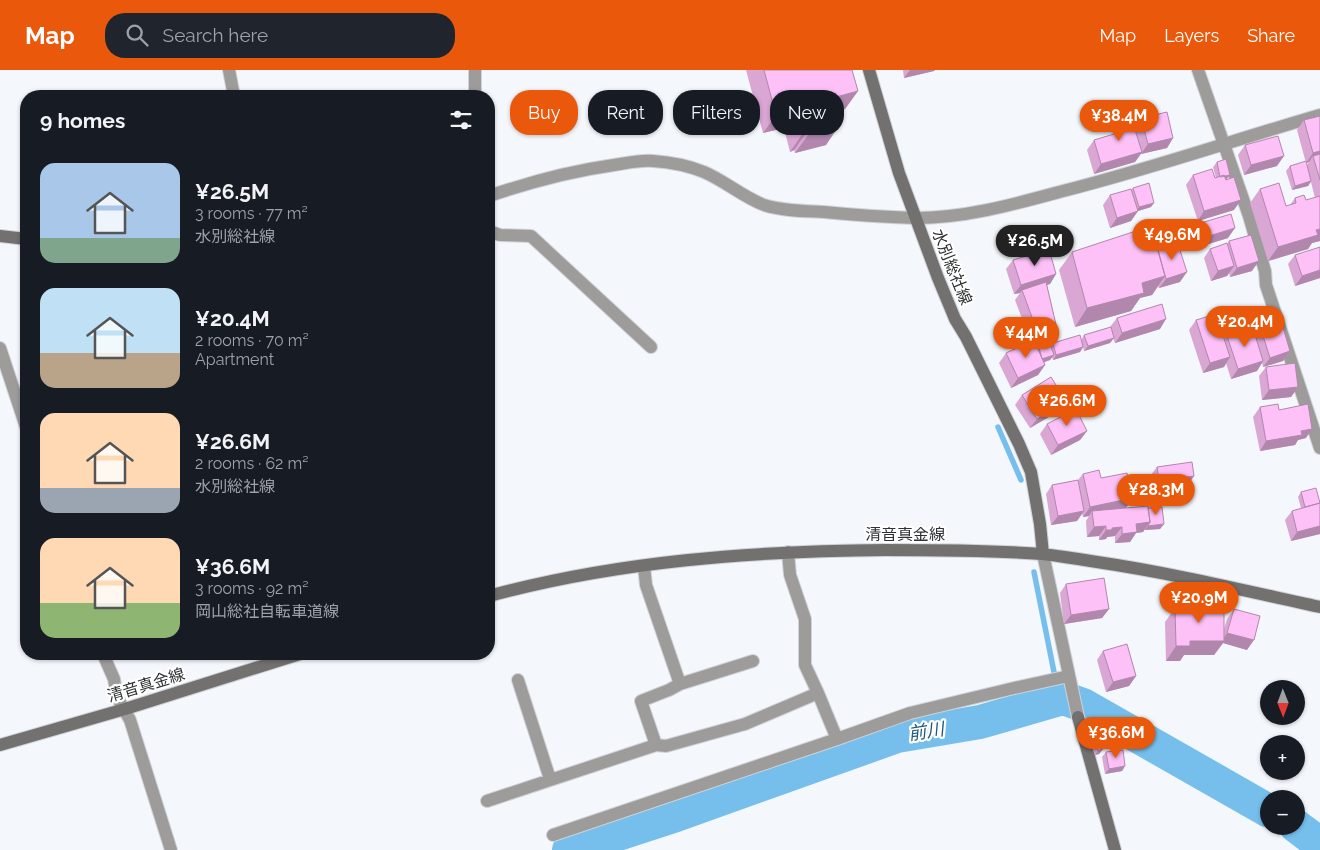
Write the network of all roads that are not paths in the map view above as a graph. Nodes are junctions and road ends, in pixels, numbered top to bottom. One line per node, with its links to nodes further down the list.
1 (229, 70): 5 (street)
2 (475, 70): 6 (street)
3 (869, 70): 10 (main road, 水別総社線)
4 (1198, 70): 8 (street)
5 (233, 90)
6 (475, 90)
7 (1320, 115): 8 (street)
8 (1223, 144): 10 (street); 17 (street)
9 (495, 194): 10 (street)
10 (915, 218): 19 (main road, 水別総社線)
11 (495, 233): 14 (street)
12 (0, 236): 13 (main road)
13 (20, 238)
14 (651, 347)
15 (0, 348): 16 (street)
16 (20, 409)
17 (1320, 448)
18 (788, 552): 19 (main road, 清音真金線); 20 (main road, 清音真金線); 29 (street)
19 (1043, 554): 22 (main road, 清音真金線); 26 (street)
20 (644, 566): 21 (main road, 清音真金線); 28 (street)
21 (495, 595)
22 (1320, 607)
23 (106, 660): 31 (street)
24 (281, 660): 31 (main road, 清音真金線)
25 (753, 661): 28 (street)
26 (1061, 678): 30 (street); 32 (street)
27 (518, 680): 35 (street)
28 (680, 684): 34 (street)
29 (818, 693): 32 (street); 34 (street)
30 (1076, 707): 39 (main road)
31 (125, 709): 33 (main road, 清音真金線); 38 (street)
32 (837, 739): 37 (street)
33 (0, 745)
34 (656, 745): 35 (street)
35 (550, 779): 36 (street)
36 (487, 800)
37 (552, 835)
38 (171, 850)
39 (1115, 850)

